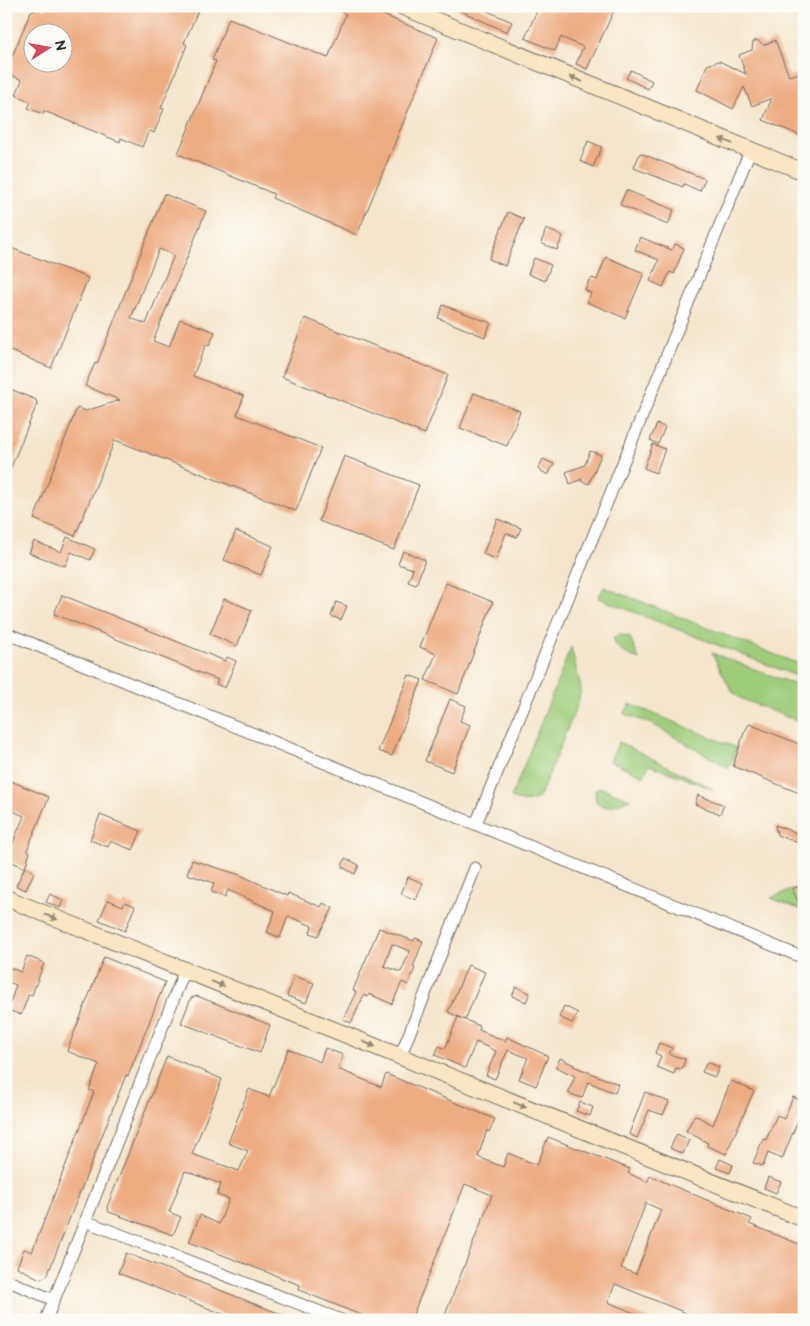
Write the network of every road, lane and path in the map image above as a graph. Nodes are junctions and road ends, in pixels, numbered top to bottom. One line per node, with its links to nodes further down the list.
1 (401, 6): 2 (main road, one-way to 1)
2 (750, 151): 3 (main road); 5 (street)
3 (804, 172)
4 (6, 633): 5 (street)
5 (476, 824): 8 (street)
6 (475, 868): 10 (street)
7 (6, 898): 9 (main road, one-way to 9)
8 (804, 958)
9 (185, 970): 10 (main road, one-way to 10); 12 (street)
10 (400, 1057): 11 (main road, one-way to 11)
11 (804, 1219)
12 (85, 1221): 14 (street); 16 (street)
13 (6, 1280): 14 (street)
14 (54, 1300): 15 (street)
15 (46, 1320)
16 (341, 1320)

